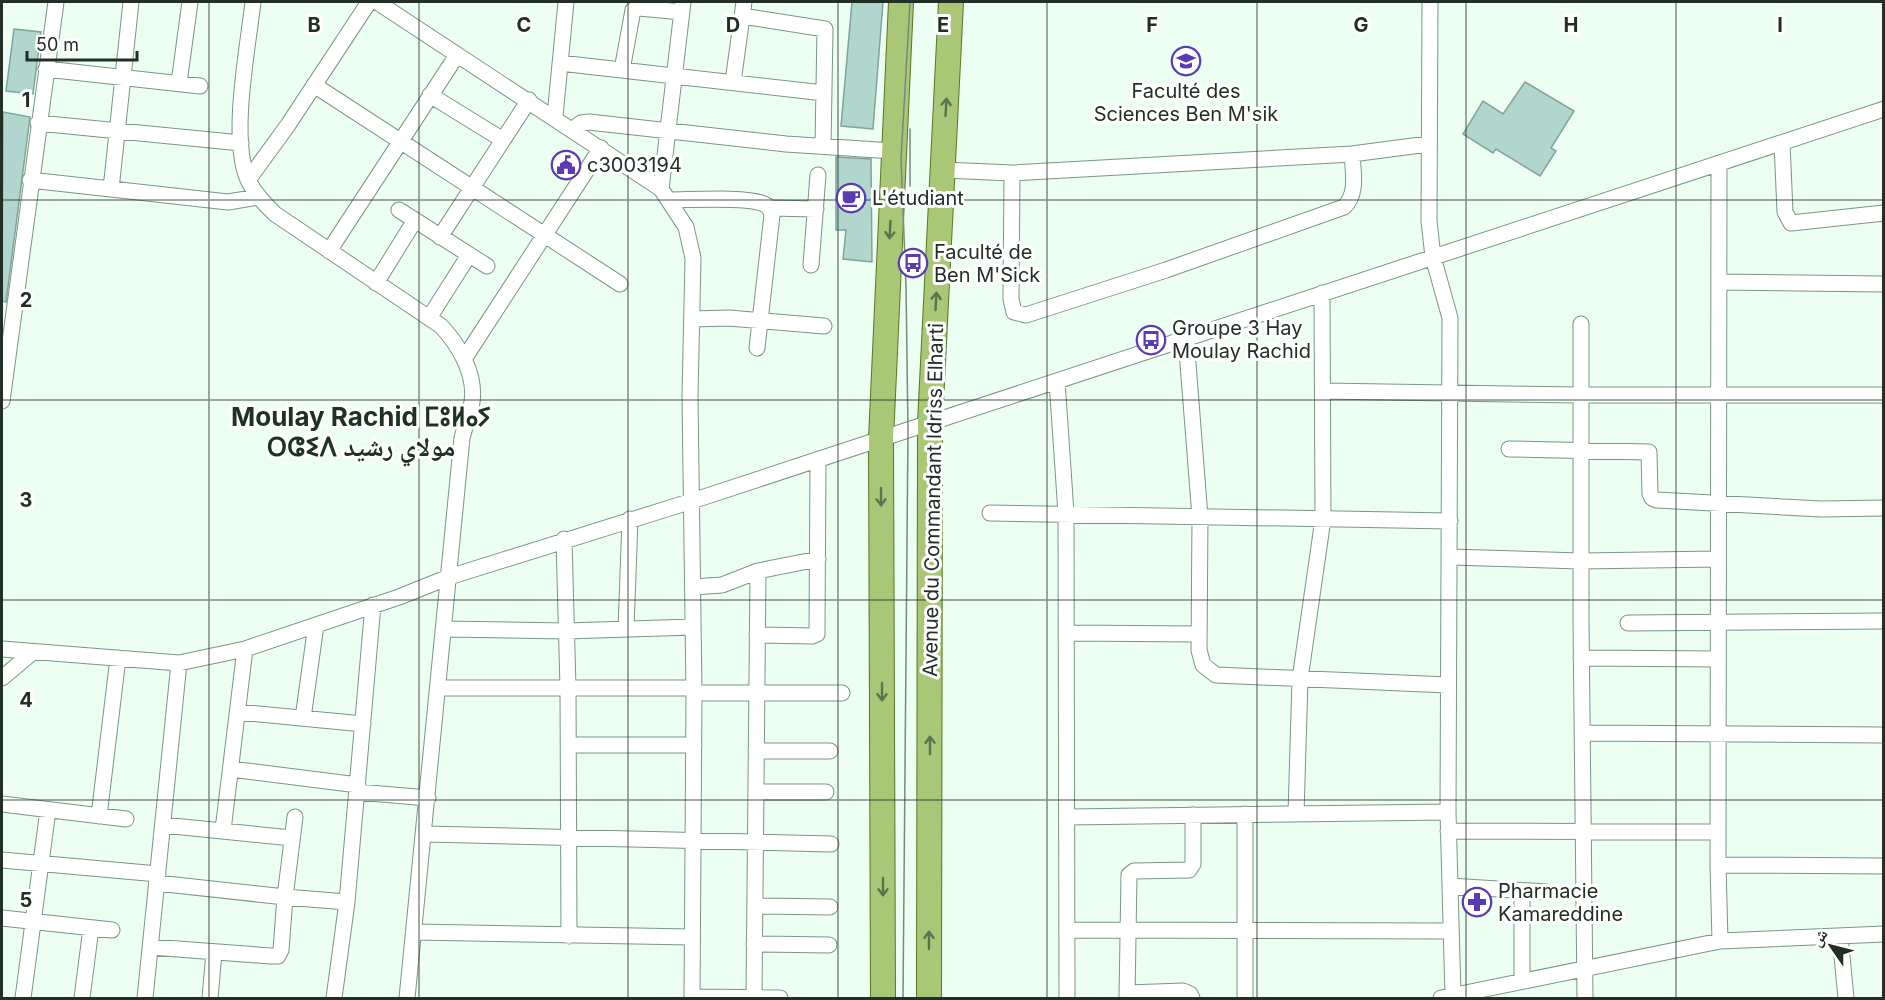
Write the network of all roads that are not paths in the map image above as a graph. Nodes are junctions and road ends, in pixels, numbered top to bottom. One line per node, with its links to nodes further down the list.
1 (56, 2): 15 (street)
2 (132, 2): 18 (street)
3 (190, 2): 20 (street)
4 (253, 2): 34 (street)
5 (369, 2): 21 (street)
6 (377, 2): 13 (street)
7 (566, 2): 14 (street)
8 (901, 2): 39 (main road)
9 (951, 2): 42 (main road, Avenue du Commandant Idriss Elharti, one-way to 9)
10 (1430, 2): 36 (street)
11 (682, 7): 16 (street); 17 (street)
12 (743, 9): 19 (street); 23 (street)
13 (457, 55): 24 (street); 25 (street)
14 (560, 63): 16 (street); 27 (street)
15 (46, 69): 18 (street); 28 (street)
16 (622, 70): 17 (street)
17 (674, 76): 19 (street); 31 (street)
18 (122, 77): 20 (street); 30 (street)
19 (733, 82): 23 (street)
20 (178, 83): 22 (street)
21 (314, 85): 33 (street); 46 (street)
22 (200, 86)
23 (824, 93): 37 (street)
24 (430, 95): 32 (street); 33 (street)
25 (529, 100): 27 (street); 32 (street)
26 (1884, 109): 35 (street)
27 (555, 117): 29 (street)
28 (38, 123): 30 (street); 45 (street)
29 (573, 129): 31 (street); 38 (street)
30 (115, 130): 34 (street); 48 (street)
31 (668, 131): 37 (street); 49 (street)
32 (503, 140): 47 (street)
33 (400, 141): 47 (street); 58 (street)
34 (241, 142): 46 (street)
35 (1782, 143): 41 (street); 54 (street)
36 (1428, 144): 40 (street); 60 (street)
37 (823, 146): 39 (street)
38 (601, 148): 49 (street); 56 (street)
39 (893, 151): 84 (main road, one-way to 84)
40 (1352, 154): 43 (street); 43 (street)
41 (1719, 163): 60 (street); 63 (street)
42 (943, 170): 43 (street); 83 (main road, Avenue du Commandant Idriss Elharti, one-way to 42)
43 (1012, 173)
44 (818, 175): 52 (street)
45 (30, 180): 48 (street); 82 (street)
46 (248, 180): 50 (street)
47 (472, 188): 56 (street); 57 (street)
48 (111, 189): 50 (street)
49 (665, 194): 51 (street); 69 (street)
50 (258, 197): 58 (street)
51 (770, 208): 52 (street); 70 (street)
52 (816, 209): 61 (street)
53 (399, 210): 55 (street)
54 (1884, 213)
55 (415, 220): 57 (street); 64 (street)
56 (544, 235): 65 (street); 75 (street)
57 (440, 237): 59 (street)
58 (329, 251): 64 (street)
59 (469, 255): 62 (street); 68 (street)
60 (1434, 256): 67 (street); 78 (street)
61 (811, 265)
62 (487, 266)
63 (1719, 282): 66 (street); 79 (street)
64 (376, 283): 68 (street)
65 (620, 284)
66 (1884, 284)
67 (1322, 293): 73 (street); 77 (street)
68 (429, 318): 75 (street)
69 (692, 319): 70 (street); 88 (street)
70 (761, 320): 72 (street); 74 (street)
71 (1581, 324): 81 (street)
72 (824, 326)
73 (1186, 338): 76 (street); 93 (street)
74 (757, 348)
75 (465, 359): 103 (street)
76 (1057, 381): 83 (street); 92 (street)
77 (1323, 392): 78 (street); 95 (street)
78 (1450, 394): 81 (street); 96 (street)
79 (1719, 395): 80 (street); 81 (street); 89 (street)
80 (1884, 395)
81 (1581, 396): 86 (street)
82 (2, 401)
83 (930, 423): 84 (street); 212 (main road, Avenue du Commandant Idriss Elharti, one-way to 83)
84 (881, 439): 87 (street); 211 (main road, one-way to 211)
85 (1509, 449): 86 (street)
86 (1580, 450): 89 (street); 101 (street)
87 (818, 460): 88 (street); 99 (street)
88 (692, 501): 94 (street); 104 (street)
89 (1719, 504): 90 (street); 100 (street)
90 (1884, 508)
91 (990, 513): 92 (street)
92 (1066, 513): 93 (street); 114 (street)
93 (1200, 517): 95 (street); 115 (street)
94 (630, 519): 97 (street); 112 (street)
95 (1323, 519): 96 (street); 125 (street)
96 (1450, 520): 98 (street)
97 (564, 539): 103 (street); 113 (street)
98 (1450, 557): 101 (street); 126 (street)
99 (818, 559): 102 (street); 116 (street)
100 (1718, 559): 101 (street); 108 (street)
101 (1580, 561): 121 (street)
102 (758, 571): 104 (street); 116 (street)
103 (449, 577): 105 (street); 111 (street)
104 (693, 587): 110 (street)
105 (373, 605): 109 (street); 134 (street)
106 (1884, 621): 108 (street)
107 (1628, 623): 108 (street)
108 (1718, 624): 122 (street)
109 (316, 625): 118 (street); 133 (street)
110 (693, 627): 112 (street); 129 (street)
111 (444, 629): 113 (street); 127 (street)
112 (626, 629): 113 (street)
113 (566, 631): 128 (street)
114 (1066, 633): 115 (street); 155 (street)
115 (1199, 634): 125 (street)
116 (757, 635): 130 (street)
117 (2, 649): 119 (street)
118 (245, 649): 123 (street); 132 (street)
119 (33, 652): 120 (street); 124 (street)
120 (118, 658): 123 (street); 153 (street)
121 (1581, 658): 122 (street); 135 (street)
122 (1718, 659): 136 (street)
123 (179, 663): 157 (street)
124 (2, 678)
125 (1300, 679): 126 (street); 151 (street)
126 (1448, 685): 149 (street)
127 (438, 688): 128 (street); 146 (street)
128 (568, 688): 129 (street); 138 (street)
129 (694, 691): 130 (street); 139 (street)
130 (757, 692): 131 (street); 140 (street)
131 (842, 693)
132 (238, 712): 133 (street); 142 (street)
133 (303, 718): 134 (street)
134 (363, 724): 143 (street)
135 (1582, 733): 136 (street); 159 (street)
136 (1718, 735): 137 (street); 161 (street)
137 (1884, 735)
138 (569, 745): 139 (street); 164 (street)
139 (694, 745): 165 (street)
140 (756, 751): 141 (street); 144 (street)
141 (830, 751)
142 (231, 769): 143 (street); 158 (street)
143 (358, 788): 146 (street); 177 (street)
144 (756, 792): 145 (street); 166 (street)
145 (826, 792)
146 (428, 798): 162 (street)
147 (2, 804): 148 (street)
148 (48, 810): 153 (street); 169 (street)
149 (1448, 812): 151 (street); 160 (street)
150 (1245, 814): 151 (street); 152 (street); 186 (street)
151 (1296, 814)
152 (1193, 815): 155 (street); 185 (street)
153 (99, 816): 156 (street)
154 (295, 817): 163 (street)
155 (1068, 817): 184 (street)
156 (126, 819)
157 (163, 825): 158 (street); 172 (street)
158 (223, 830): 163 (street)
159 (1583, 830): 160 (street); 161 (street); 198 (street)
160 (1448, 831): 173 (street)
161 (1718, 832): 170 (street)
162 (425, 834): 164 (street); 188 (street)
163 (292, 838): 176 (street)
164 (569, 839): 165 (street); 190 (street)
165 (692, 842): 166 (street); 192 (street)
166 (755, 843): 167 (street); 178 (street)
167 (831, 844)
168 (2, 860): 169 (street)
169 (41, 864): 172 (street); 181 (street)
170 (1718, 865): 171 (street); 193 (street)
171 (1884, 866)
172 (157, 879): 176 (street); 196 (street)
173 (1450, 886): 174 (street); 187 (street)
174 (1522, 891): 175 (street); 199 (street)
175 (1546, 892)
176 (285, 897): 177 (street); 197 (street)
177 (347, 902): 208 (street)
178 (755, 906): 179 (street); 194 (street)
179 (830, 907)
180 (2, 918): 181 (street)
181 (32, 922): 182 (street); 204 (street)
182 (91, 928): 183 (street); 205 (street)
183 (112, 930)
184 (1067, 930): 185 (street); 213 (street)
185 (1128, 930): 186 (street); 200 (street)
186 (1243, 930): 187 (street); 215 (street)
187 (1450, 931): 201 (street)
188 (415, 932): 190 (street); 209 (street)
189 (1884, 934): 191 (street)
190 (569, 936): 192 (street)
191 (1840, 936): 193 (street); 217 (street)
192 (692, 937): 202 (street)
193 (1720, 941): 198 (street)
194 (754, 944): 195 (street); 203 (street)
195 (829, 945)
196 (150, 947): 197 (street); 206 (street)
197 (214, 952): 207 (street)
198 (1585, 969): 199 (street); 216 (street)
199 (1522, 981): 201 (street)
200 (1127, 996): 214 (street)
201 (1447, 997)
202 (692, 998): 203 (street)
203 (754, 998): 210 (street)
204 (23, 999)
205 (82, 999)
206 (145, 999)
207 (210, 999)
208 (334, 999)
209 (407, 999)
210 (780, 999)
211 (883, 999)
212 (929, 999)
213 (1067, 999)
214 (1192, 999)
215 (1245, 999)
216 (1585, 999)
217 (1846, 999)

